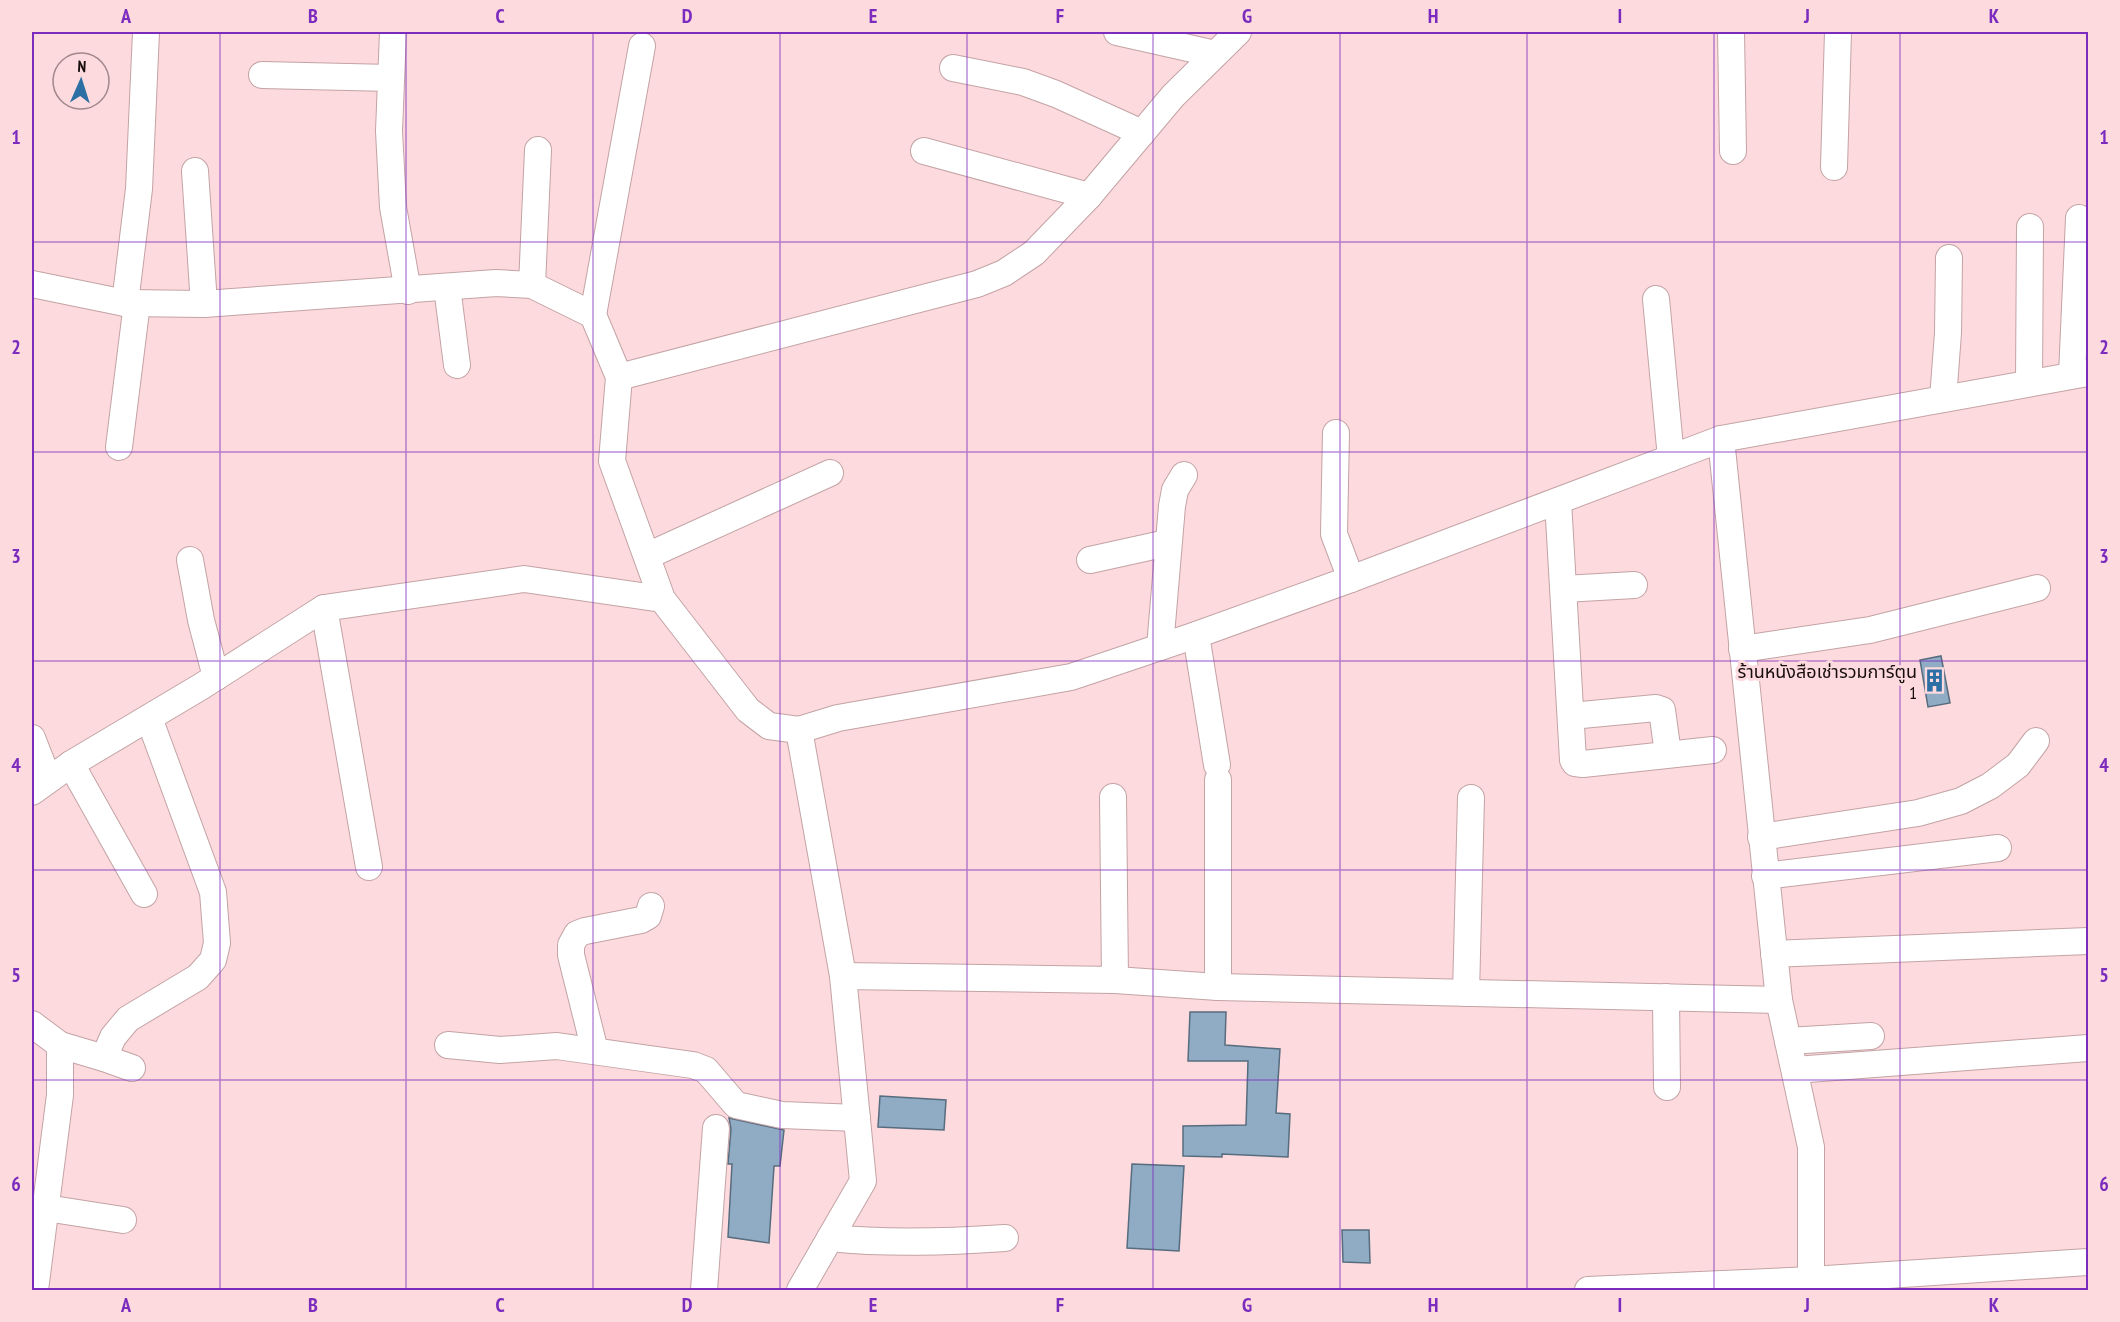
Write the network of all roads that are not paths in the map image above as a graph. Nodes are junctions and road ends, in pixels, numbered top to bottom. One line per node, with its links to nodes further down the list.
1 (146, 32): 27 (street)
2 (393, 32): 11 (street)
3 (1117, 32): 8 (street)
4 (1238, 32): 8 (street)
5 (1731, 32): 15 (street)
6 (1838, 32): 16 (street)
7 (642, 45): 29 (street)
8 (1215, 54): 12 (street)
9 (953, 68): 12 (street)
10 (262, 75): 11 (street)
11 (391, 78): 25 (street)
12 (1142, 133): 18 (street)
13 (538, 150): 23 (street)
14 (924, 151): 18 (street)
15 (1733, 151)
16 (1834, 167)
17 (195, 171): 28 (street)
18 (1089, 196): 32 (street)
19 (2079, 218): 31 (street)
20 (2030, 227): 33 (street)
21 (1949, 258): 34 (street)
22 (32, 284): 27 (street)
23 (532, 285): 24 (street); 29 (street)
24 (447, 287): 25 (street); 30 (street)
25 (408, 291): 28 (street)
26 (1656, 299): 38 (street)
27 (131, 303): 28 (street); 37 (street)
28 (204, 304)
29 (593, 315): 32 (street)
30 (457, 365)
31 (2080, 374): 33 (street)
32 (619, 377): 43 (street)
33 (2029, 383): 34 (street)
34 (1943, 399): 36 (street)
35 (1336, 433): 46 (street)
36 (1721, 439): 38 (street); 54 (street)
37 (119, 447)
38 (1671, 458): 41 (street)
39 (830, 473): 43 (street)
40 (1184, 475): 42 (street)
41 (1558, 501): 46 (street); 49 (street)
42 (1167, 543): 45 (street); 53 (street)
43 (647, 556): 50 (street)
44 (190, 560): 55 (street)
45 (1090, 560)
46 (1351, 579): 52 (street)
47 (1634, 585): 49 (street)
48 (2037, 588): 54 (street)
49 (1564, 589): 56 (street)
50 (662, 599): 51 (street); 58 (street)
51 (324, 608): 55 (street); 69 (street)
52 (1196, 634): 53 (street); 77 (street)
53 (1160, 647): 58 (street)
54 (1742, 649): 67 (street)
55 (216, 677): 57 (street)
56 (1570, 716): 62 (street); 62 (street)
57 (149, 718): 63 (street); 88 (street)
58 (799, 730): 75 (street)
59 (32, 738): 64 (street)
60 (2036, 741): 67 (street)
61 (1713, 750): 62 (street)
62 (1668, 754)
63 (71, 764): 64 (street); 71 (street)
64 (40, 785)
65 (1113, 797): 76 (street)
66 (1471, 798): 78 (street)
67 (1761, 837): 70 (street)
68 (1998, 848): 70 (street)
69 (369, 867)
70 (1765, 876): 74 (street)
71 (144, 894)
72 (651, 906): 87 (street)
73 (2088, 941): 74 (street)
74 (1774, 954): 80 (street)
75 (843, 976): 76 (street); 92 (street)
76 (1115, 980): 77 (street)
77 (1218, 987): 78 (street)
78 (1466, 993): 79 (street)
79 (1666, 997): 80 (street); 91 (street)
80 (1779, 1000): 83 (street)
81 (32, 1024): 84 (street)
82 (1871, 1036): 83 (street)
83 (1788, 1041): 90 (street)
84 (60, 1045): 88 (street); 94 (street)
85 (448, 1045): 87 (street)
86 (2088, 1048): 90 (street)
87 (594, 1051): 92 (street)
88 (104, 1058): 89 (street)
89 (132, 1068)
90 (1795, 1070): 99 (street)
91 (1667, 1087)
92 (857, 1118): 96 (street)
93 (716, 1128): 101 (street)
94 (46, 1208): 95 (street); 100 (street)
95 (123, 1220)
96 (830, 1238): 97 (street); 102 (street)
97 (1005, 1238)
98 (2088, 1262): 99 (street)
99 (1811, 1280): 104 (street)
100 (35, 1290)
101 (704, 1290)
102 (800, 1290)
103 (1588, 1290): 104 (street)
104 (1615, 1290)

